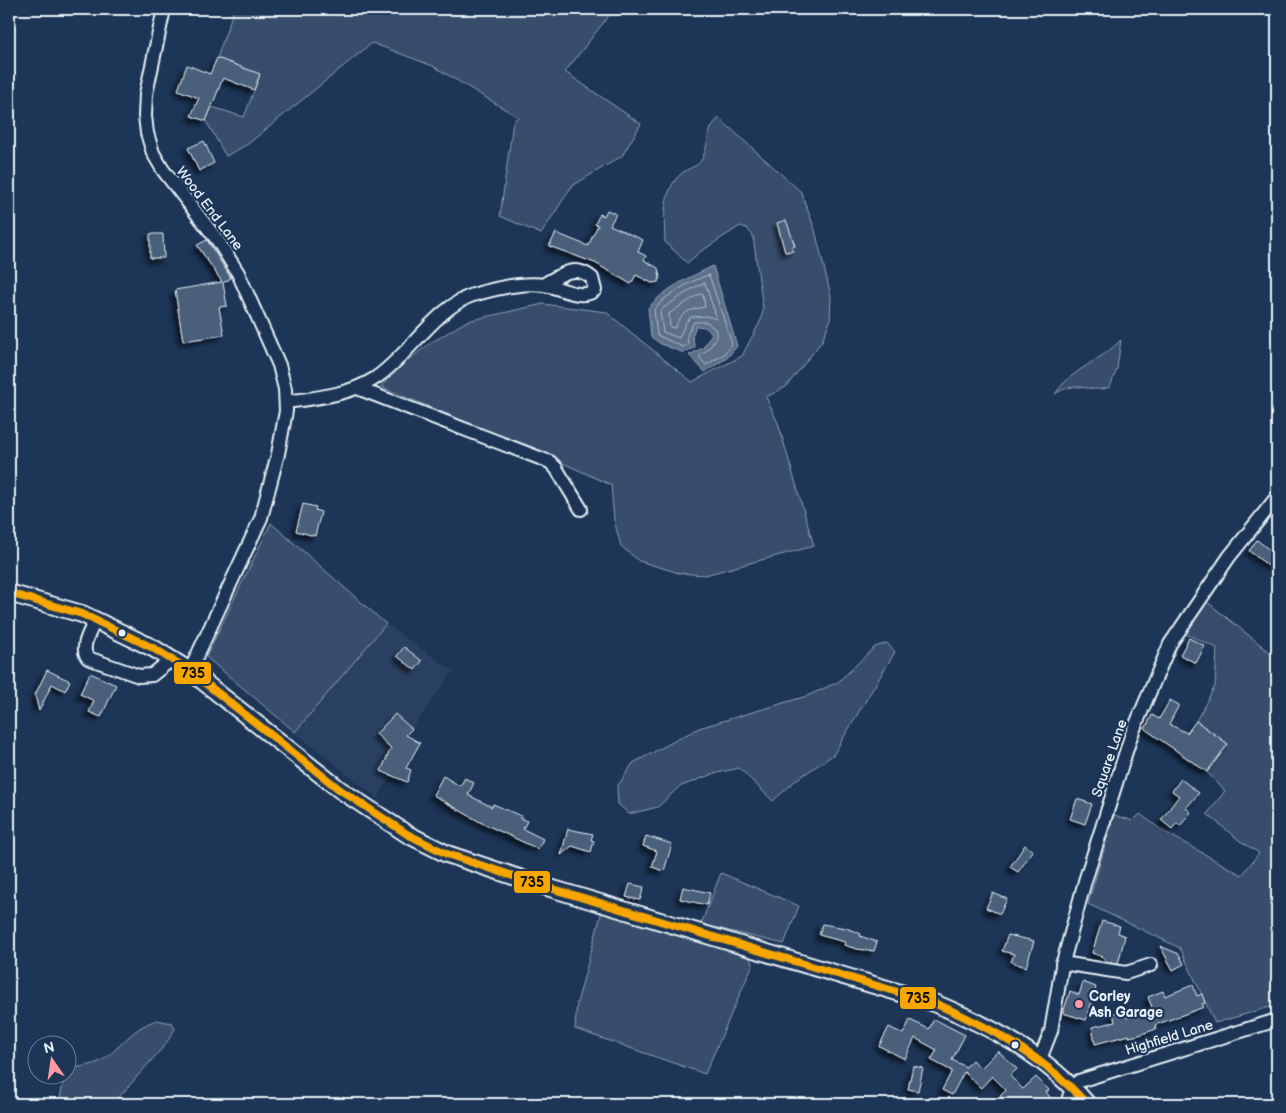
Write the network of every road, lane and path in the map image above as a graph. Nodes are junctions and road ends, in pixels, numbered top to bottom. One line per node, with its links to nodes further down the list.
1 (164, 9): 4 (street, Wood End Lane)
2 (543, 285): 3 (street)
3 (357, 388): 4 (street); 6 (street)
4 (286, 402): 10 (street, Wood End Lane)
5 (1277, 497): 11 (street, Square Lane)
6 (581, 509)
7 (9, 593): 8 (main road)
8 (95, 620): 9 (main road); 9 (street)
9 (172, 660): 10 (main road)
10 (190, 671): 14 (main road)
11 (1062, 963): 12 (street); 14 (street, Square Lane)
12 (1151, 964)
13 (1277, 1020): 15 (street, Highfield Lane)
14 (1040, 1059): 15 (main road)
15 (1073, 1087): 16 (street); 17 (main road)
16 (1073, 1104)
17 (1088, 1104)

